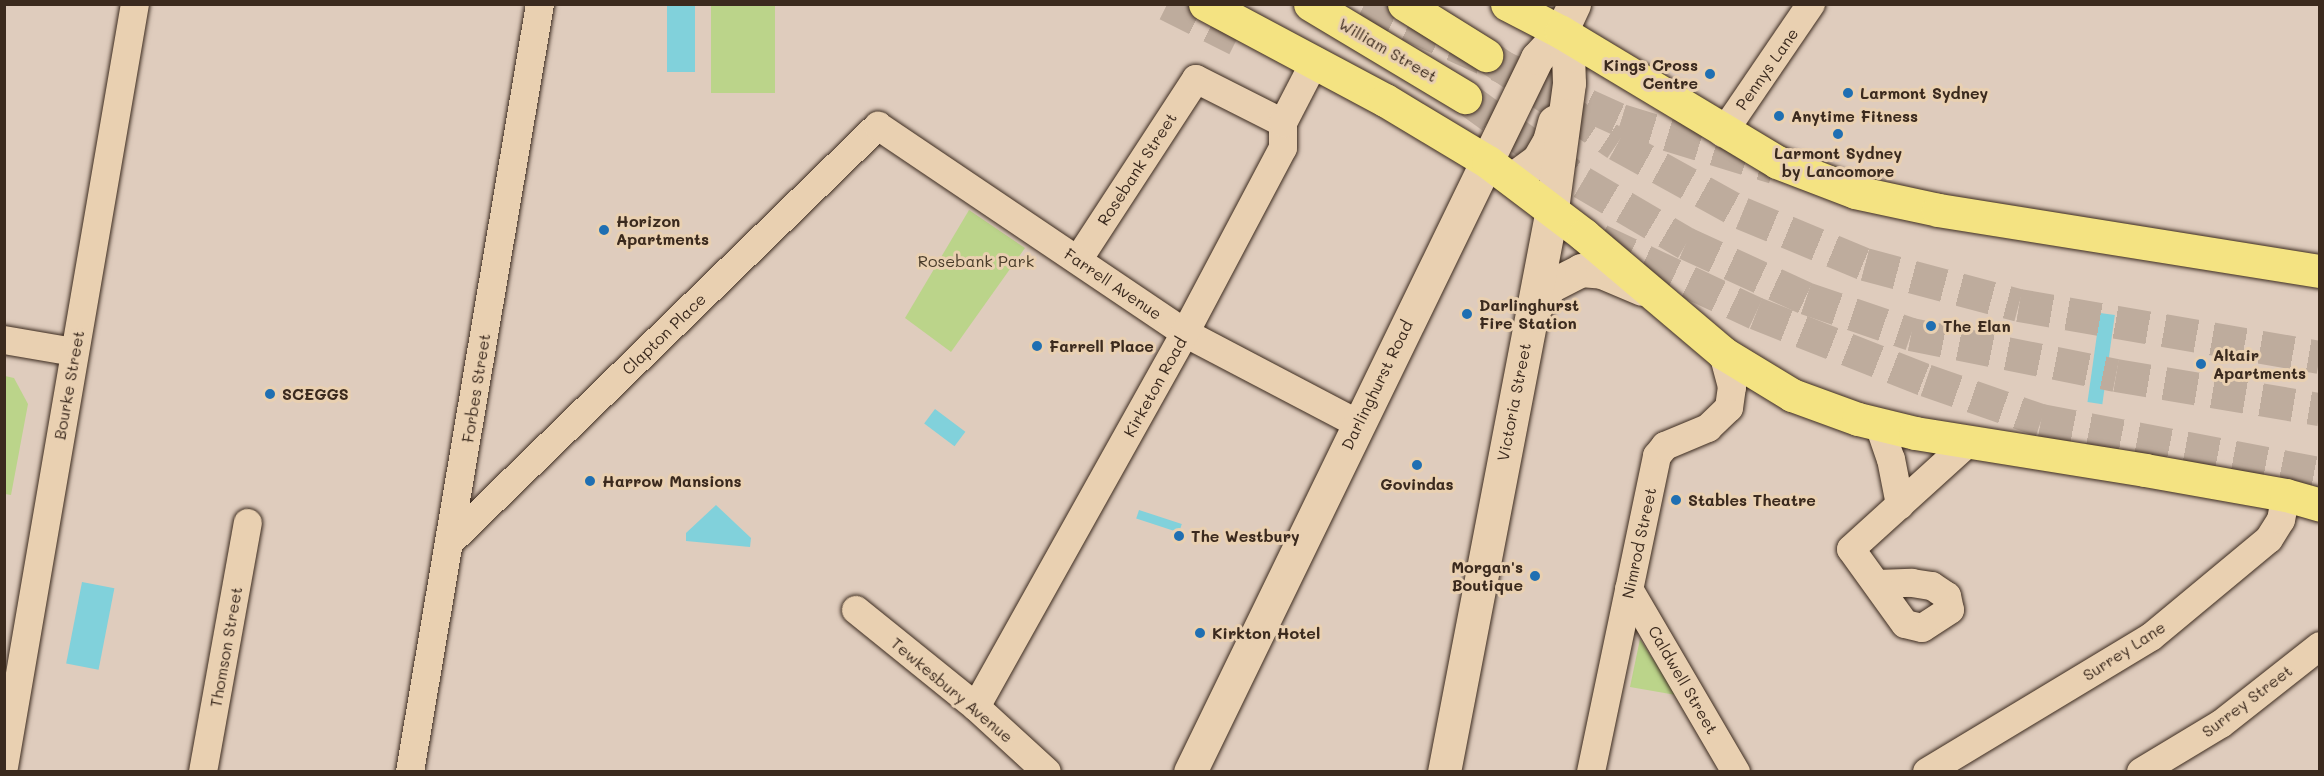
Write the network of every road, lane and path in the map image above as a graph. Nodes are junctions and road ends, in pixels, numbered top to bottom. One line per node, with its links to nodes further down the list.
1 (135, 4): 23 (street, Bourke Street)
2 (540, 4): 32 (street, Forbes Street)
3 (1204, 4): 10 (main road)
4 (1310, 4): 11 (main road, William Street)
5 (1404, 4): 9 (main road)
6 (1507, 4): 8 (main road)
7 (1811, 4): 14 (street, Pennys Lane)
8 (1568, 31): 14 (main road); 15 (street, Darlinghurst Road); 15 (street); 16 (street, Victoria Street)
9 (1486, 55)
10 (1315, 61): 12 (street, Kirketon Road); 15 (main road)
11 (1465, 97)
12 (1283, 123): 17 (street, Rosebank Street); 21 (street, Kirketon Road)
13 (878, 126): 17 (street, Farrell Avenue); 32 (street, Clapton Place)
14 (1723, 133): 18 (main road)
15 (1500, 170): 16 (main road); 25 (street, Darlinghurst Road)
16 (1552, 209): 19 (main road); 20 (street, Victoria Street)
17 (1078, 260): 21 (street, Farrell Avenue)
18 (2319, 271)
19 (1652, 294): 20 (street); 24 (main road)
20 (1531, 313): 43 (street, Victoria Street)
21 (1185, 333): 25 (street, Farrell Avenue); 37 (street, Kirketon Road)
22 (4, 340): 23 (street)
23 (74, 352): 38 (street, Bourke Street)
24 (1723, 353): 26 (main road); 34 (street, Nimrod Street)
25 (1358, 424): 42 (street, Darlinghurst Road)
26 (1879, 425): 27 (main road); 29 (street)
27 (1970, 442): 28 (main road); 29 (street)
28 (2286, 495): 30 (main road); 46 (street, Surrey Lane)
29 (1900, 505): 33 (street)
30 (2319, 506)
31 (248, 523): 39 (street, Thomson Street)
32 (450, 542): 40 (street, Forbes Street)
33 (1877, 584)
34 (1629, 589): 44 (street, Nimrod Street); 45 (street, Caldwell Street)
35 (856, 610): 37 (street, Tewkesbury Avenue)
36 (2319, 646): 47 (street, Surrey Street)
37 (976, 707): 41 (street, Tewkesbury Avenue)
38 (4, 767)
39 (203, 771)
40 (410, 771)
41 (1047, 771)
42 (1190, 771)
43 (1444, 771)
44 (1591, 771)
45 (1736, 771)
46 (1927, 771)
47 (2141, 771)

